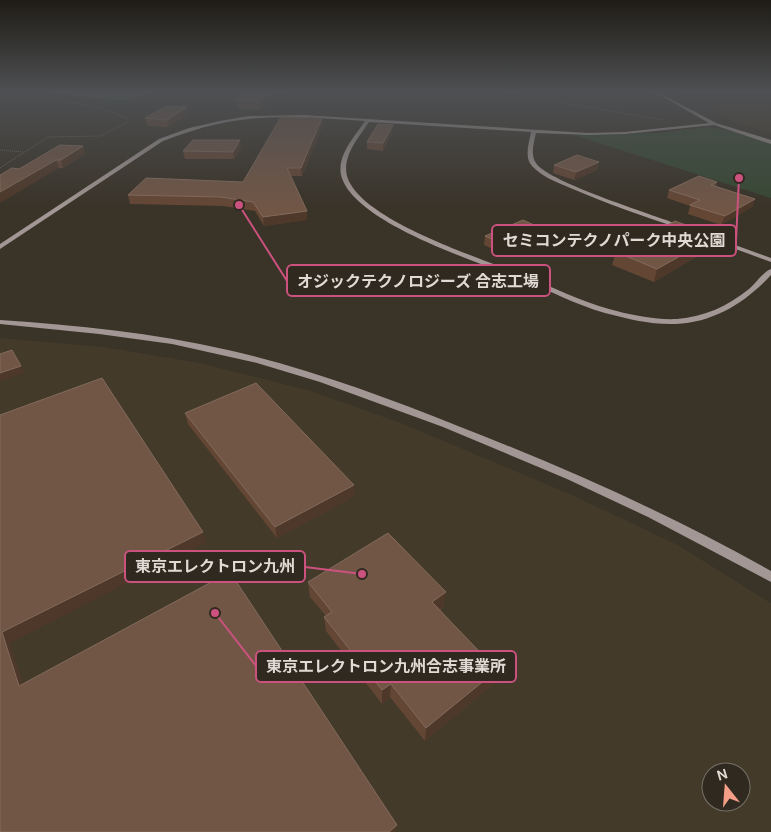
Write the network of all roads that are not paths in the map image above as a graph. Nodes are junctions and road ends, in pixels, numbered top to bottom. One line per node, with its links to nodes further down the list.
1 (184, 131): 9 (street)
2 (361, 131): 11 (street)
3 (534, 131): 4 (street); 7 (street)
4 (647, 131)
5 (736, 131): 6 (street)
6 (771, 142)
7 (690, 230)
8 (699, 234): 10 (street)
9 (0, 247)
10 (771, 260)
11 (771, 271)
12 (0, 322): 13 (street)
13 (771, 577)

